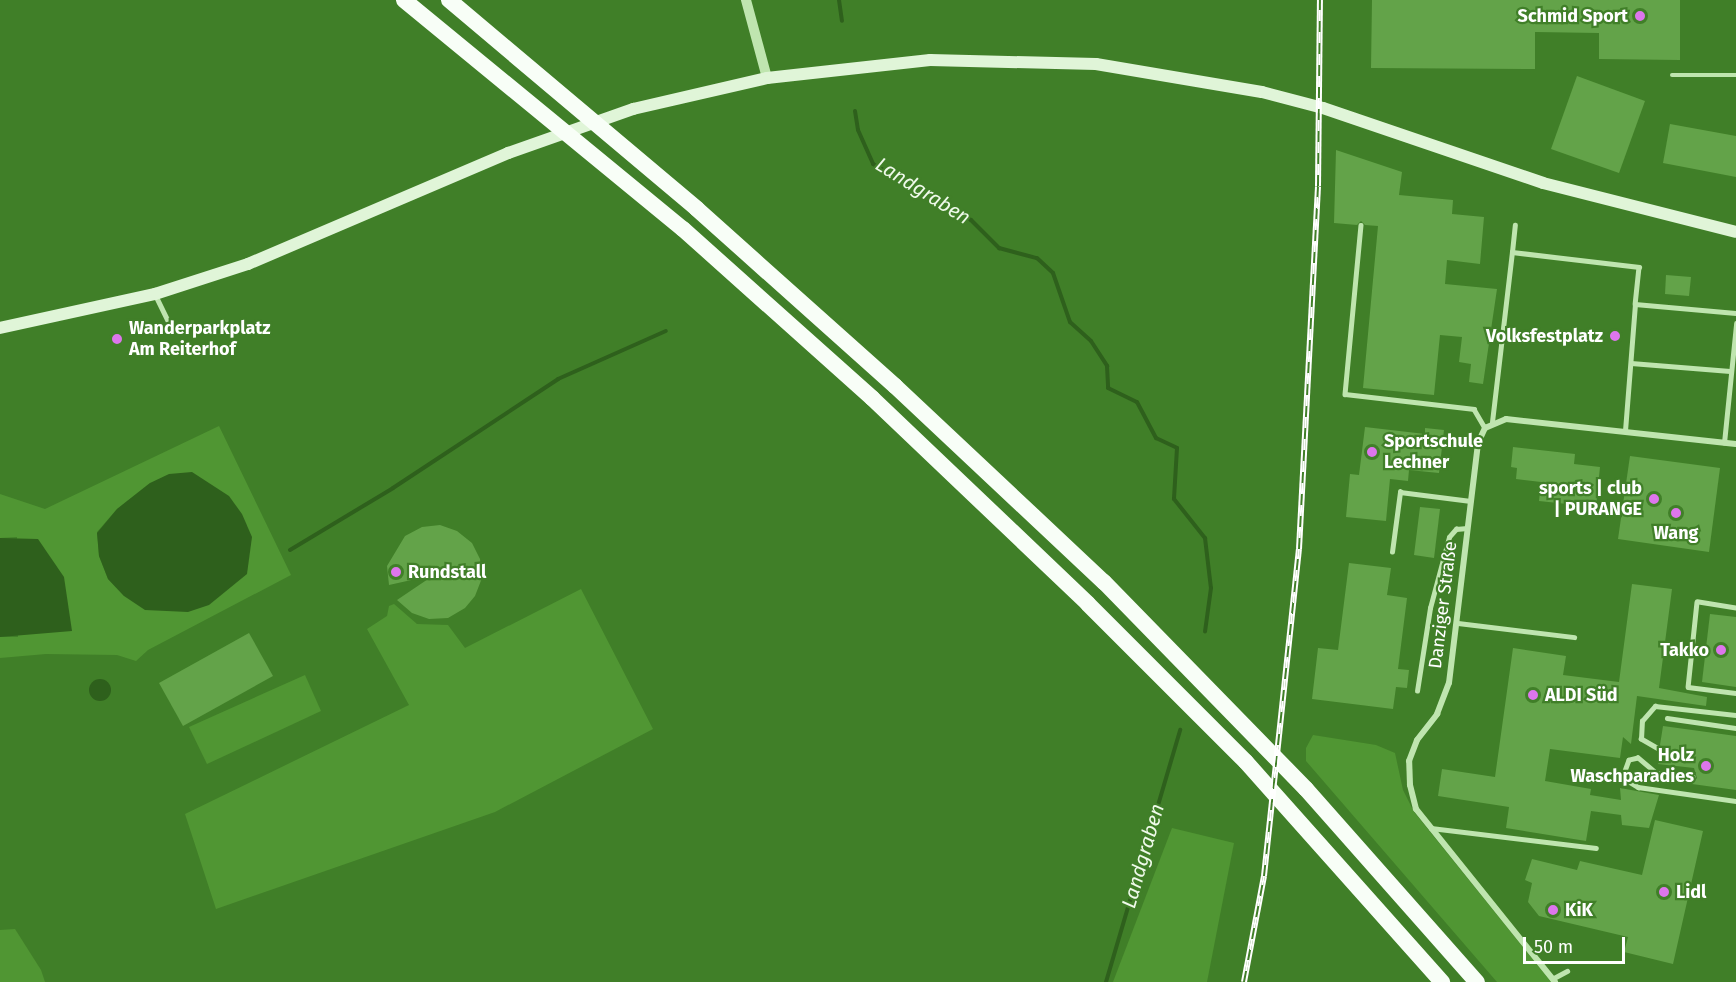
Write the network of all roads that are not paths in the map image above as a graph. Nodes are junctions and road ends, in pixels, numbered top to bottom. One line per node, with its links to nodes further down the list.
1 (404, 0): 42 (highway)
2 (449, 0): 43 (highway)
3 (747, 0): 6 (street)
4 (1672, 75): 5 (lane)
5 (1736, 75)
6 (767, 78): 9 (main road); 11 (main road)
7 (1360, 225): 20 (lane)
8 (1515, 225): 10 (lane)
9 (1736, 232)
10 (1512, 252): 12 (lane); 19 (lane)
11 (155, 294): 15 (lane); 16 (main road)
12 (1635, 304): 13 (lane); 17 (lane)
13 (1736, 313)
14 (1736, 324): 18 (lane)
15 (171, 327)
16 (0, 328)
17 (1631, 363): 18 (lane); 21 (lane)
18 (1730, 371): 22 (lane)
19 (1492, 422): 20 (street, Danziger Straße); 21 (street)
20 (1485, 428): 24 (street, Danziger Straße)
21 (1625, 431): 22 (street)
22 (1724, 443): 23 (street)
23 (1736, 444)
24 (1470, 501): 25 (street, Danziger Straße); 26 (lane)
25 (1467, 528): 28 (street, Danziger Straße); 30 (lane)
26 (1392, 552)
27 (1736, 608): 31 (lane)
28 (1458, 623): 29 (lane); 38 (street, Danziger Straße)
29 (1574, 637)
30 (1417, 691)
31 (1736, 693)
32 (1736, 715): 35 (lane)
33 (1667, 718): 34 (lane)
34 (1736, 728)
35 (1660, 750)
36 (1693, 777): 37 (lane)
37 (1736, 801)
38 (1431, 828): 39 (lane); 41 (street, Danziger Straße)
39 (1596, 848)
40 (1567, 971): 41 (lane)
41 (1553, 981)
42 (1442, 982)
43 (1477, 982)

